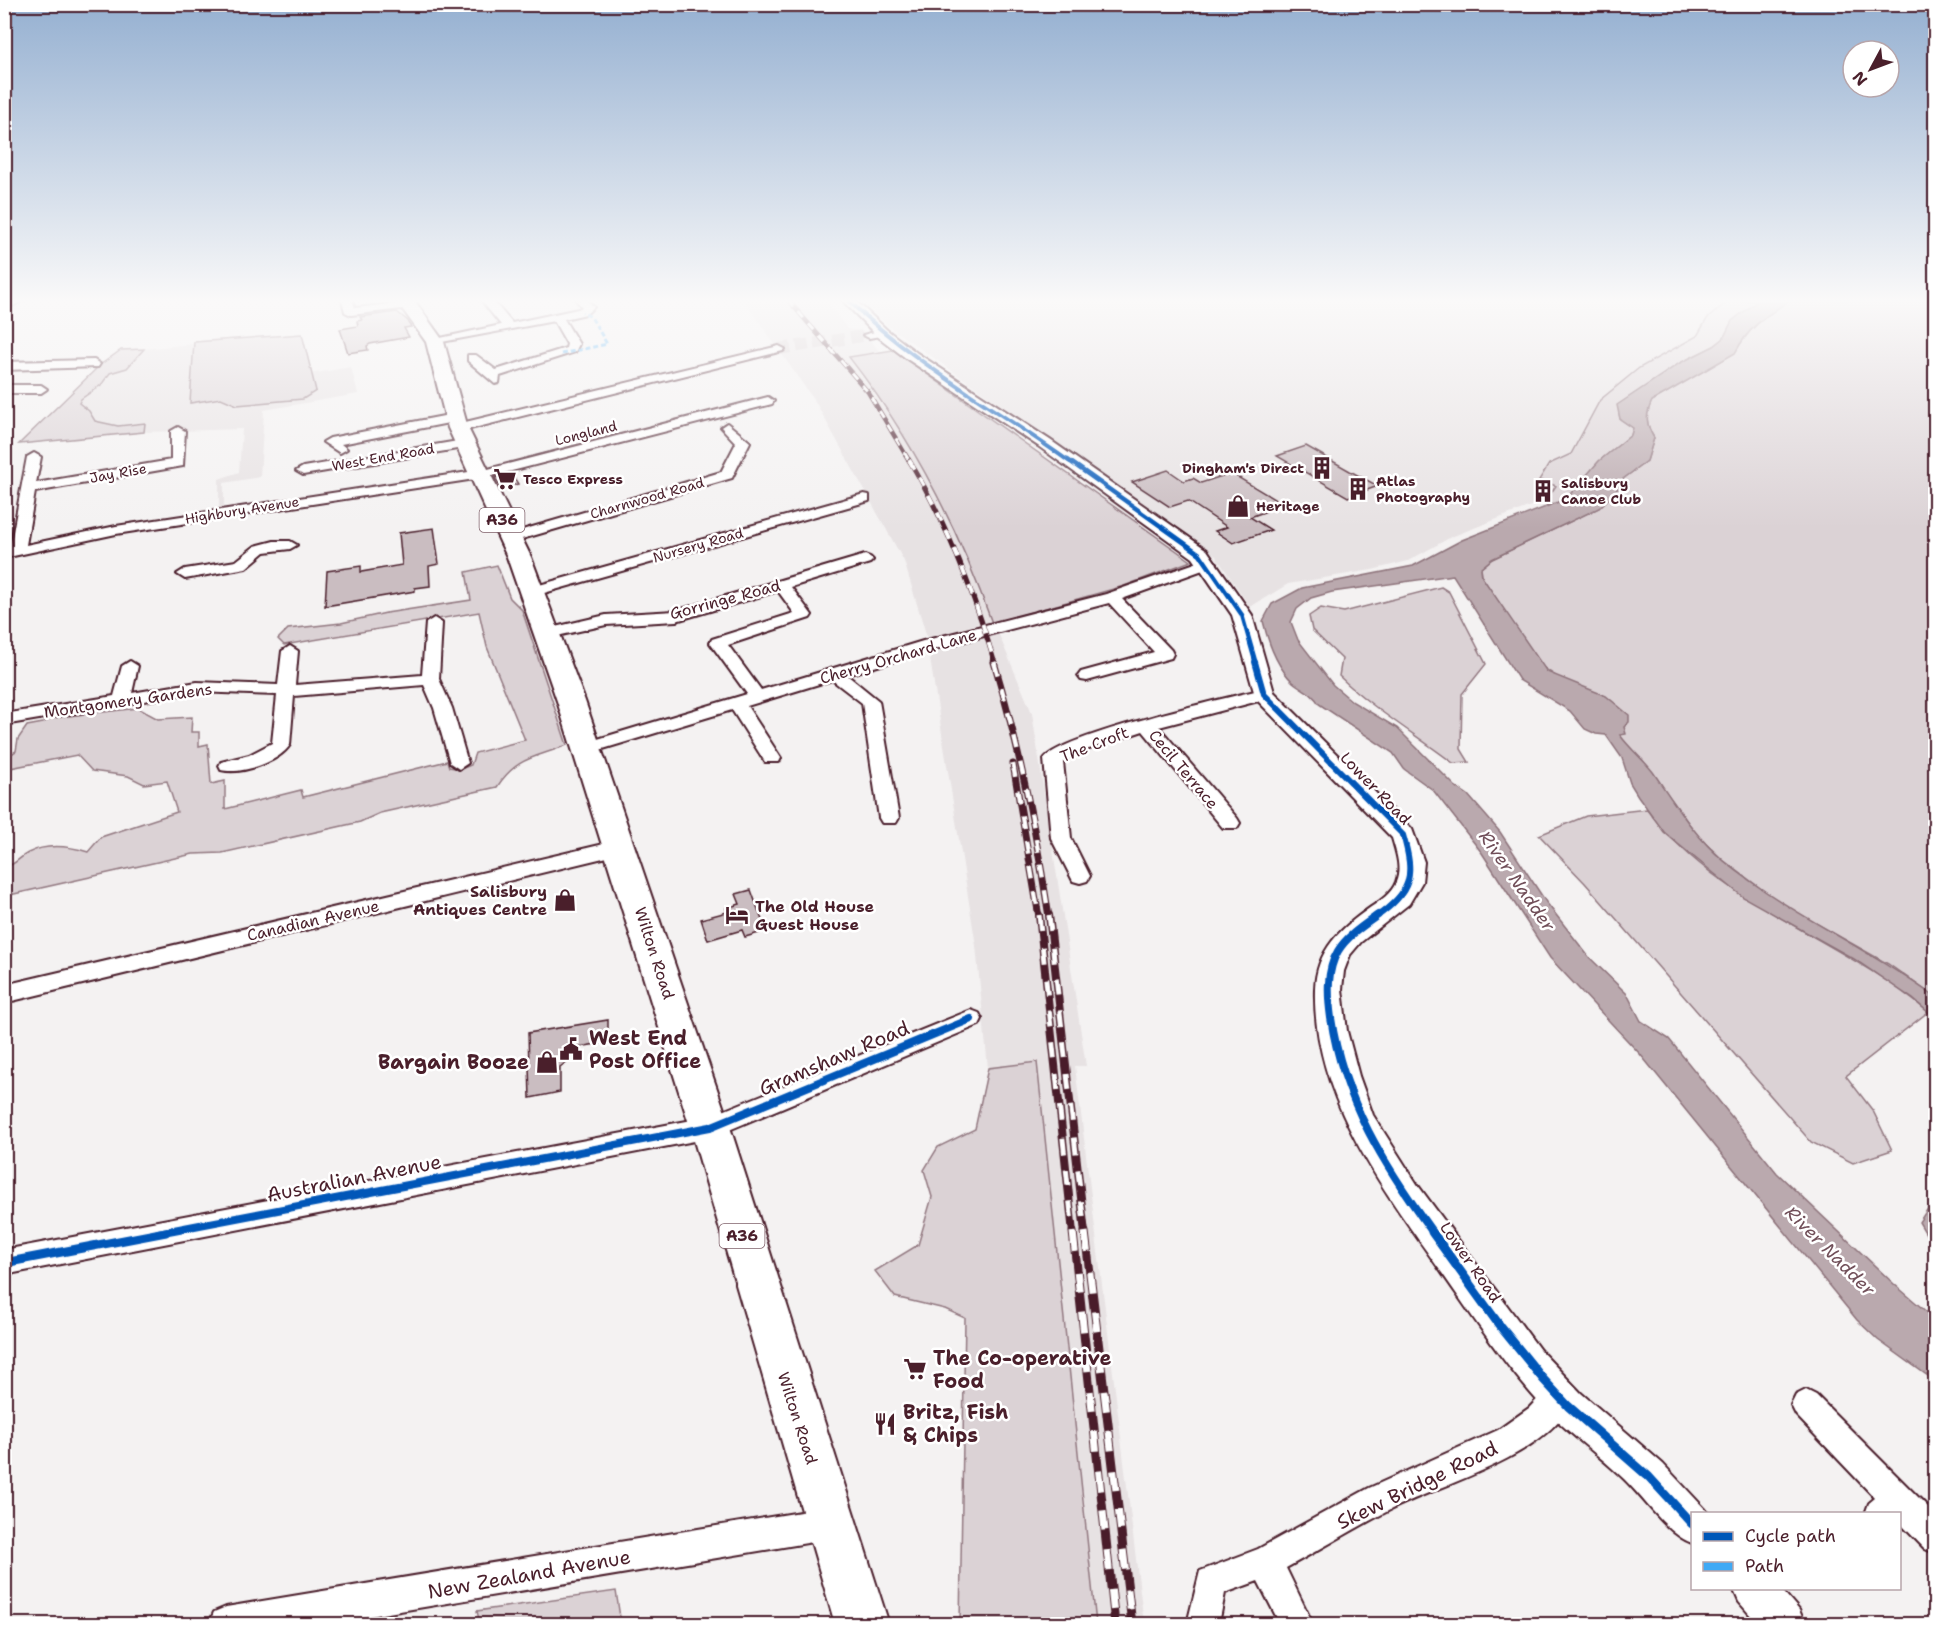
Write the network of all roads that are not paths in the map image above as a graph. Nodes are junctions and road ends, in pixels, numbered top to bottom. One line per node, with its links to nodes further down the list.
1 (18, 376): 5 (street)
2 (444, 376): 9 (highway, Wilton Road / A36)
3 (672, 376): 9 (street)
4 (942, 376): 21 (street, Lower Road)
5 (5, 389): 6 (street)
6 (41, 389)
7 (768, 401): 14 (street, Longland)
8 (728, 427): 17 (street, Charnwood Road)
9 (459, 430): 11 (street); 13 (street, West End Road); 14 (highway, Wilton Road / A36)
10 (178, 431): 15 (street, Jay Rise)
11 (340, 449)
12 (34, 457): 15 (street)
13 (303, 471)
14 (480, 474): 17 (highway, Wilton Road / A36); 19 (street, Highbury Avenue)
15 (28, 489): 19 (street)
16 (864, 498): 24 (street, Nursery Road)
17 (510, 538): 24 (highway, Wilton Road / A36)
18 (290, 545): 22 (street)
19 (10, 553)
20 (865, 560): 23 (street, Gorringe Road)
21 (1209, 563): 25 (street, Cherry Orchard Lane); 34 (street, Lower Road)
22 (185, 574)
23 (782, 584): 27 (street, Gorringe Road); 35 (street)
24 (531, 592): 27 (highway, Wilton Road / A36)
25 (1112, 597): 30 (street, Cherry Orchard Lane); 31 (street)
26 (434, 624): 32 (street)
27 (548, 633): 40 (highway, Wilton Road / A36)
28 (290, 651): 33 (street)
29 (130, 666): 36 (street)
30 (835, 674): 35 (street, Cherry Orchard Lane); 44 (street)
31 (1087, 676)
32 (430, 679): 33 (street, Montgomery Gardens); 42 (street)
33 (288, 690): 36 (street, Montgomery Gardens); 43 (street)
34 (1264, 694): 39 (street, Cecil Terrace); 52 (street, Lower Road)
35 (758, 696): 37 (street, Cherry Orchard Lane)
36 (122, 698): 38 (street, Montgomery Gardens)
37 (736, 703): 40 (street, Cherry Orchard Lane); 41 (street)
38 (4, 720)
39 (1147, 724): 45 (street, Cecil Terrace); 47 (street, The Croft)
40 (587, 748): 46 (highway, Wilton Road / A36)
41 (772, 758)
42 (459, 763)
43 (228, 766)
44 (889, 818)
45 (1230, 823)
46 (621, 847): 48 (street, Canadian Avenue); 50 (highway, Wilton Road / A36)
47 (1080, 876)
48 (4, 994)
49 (971, 1019): 50 (street, Gramshaw Road)
50 (711, 1127): 51 (street, Australian Avenue); 56 (highway, Wilton Road / A36)
51 (4, 1263)
52 (1559, 1396): 57 (street, Lower Road); 59 (street, Skew Bridge Road)
53 (1806, 1405): 54 (street)
54 (1889, 1506)
55 (1901, 1514): 58 (street)
56 (831, 1523): 61 (street, New Zealand Avenue); 62 (highway, Wilton Road / A36)
57 (1691, 1523)
58 (1935, 1538)
59 (1266, 1562): 63 (street, Skew Bridge Road); 64 (street)
60 (1755, 1590): 65 (street)
61 (226, 1624)
62 (862, 1624)
63 (1203, 1624)
64 (1297, 1624)
65 (1785, 1624)

